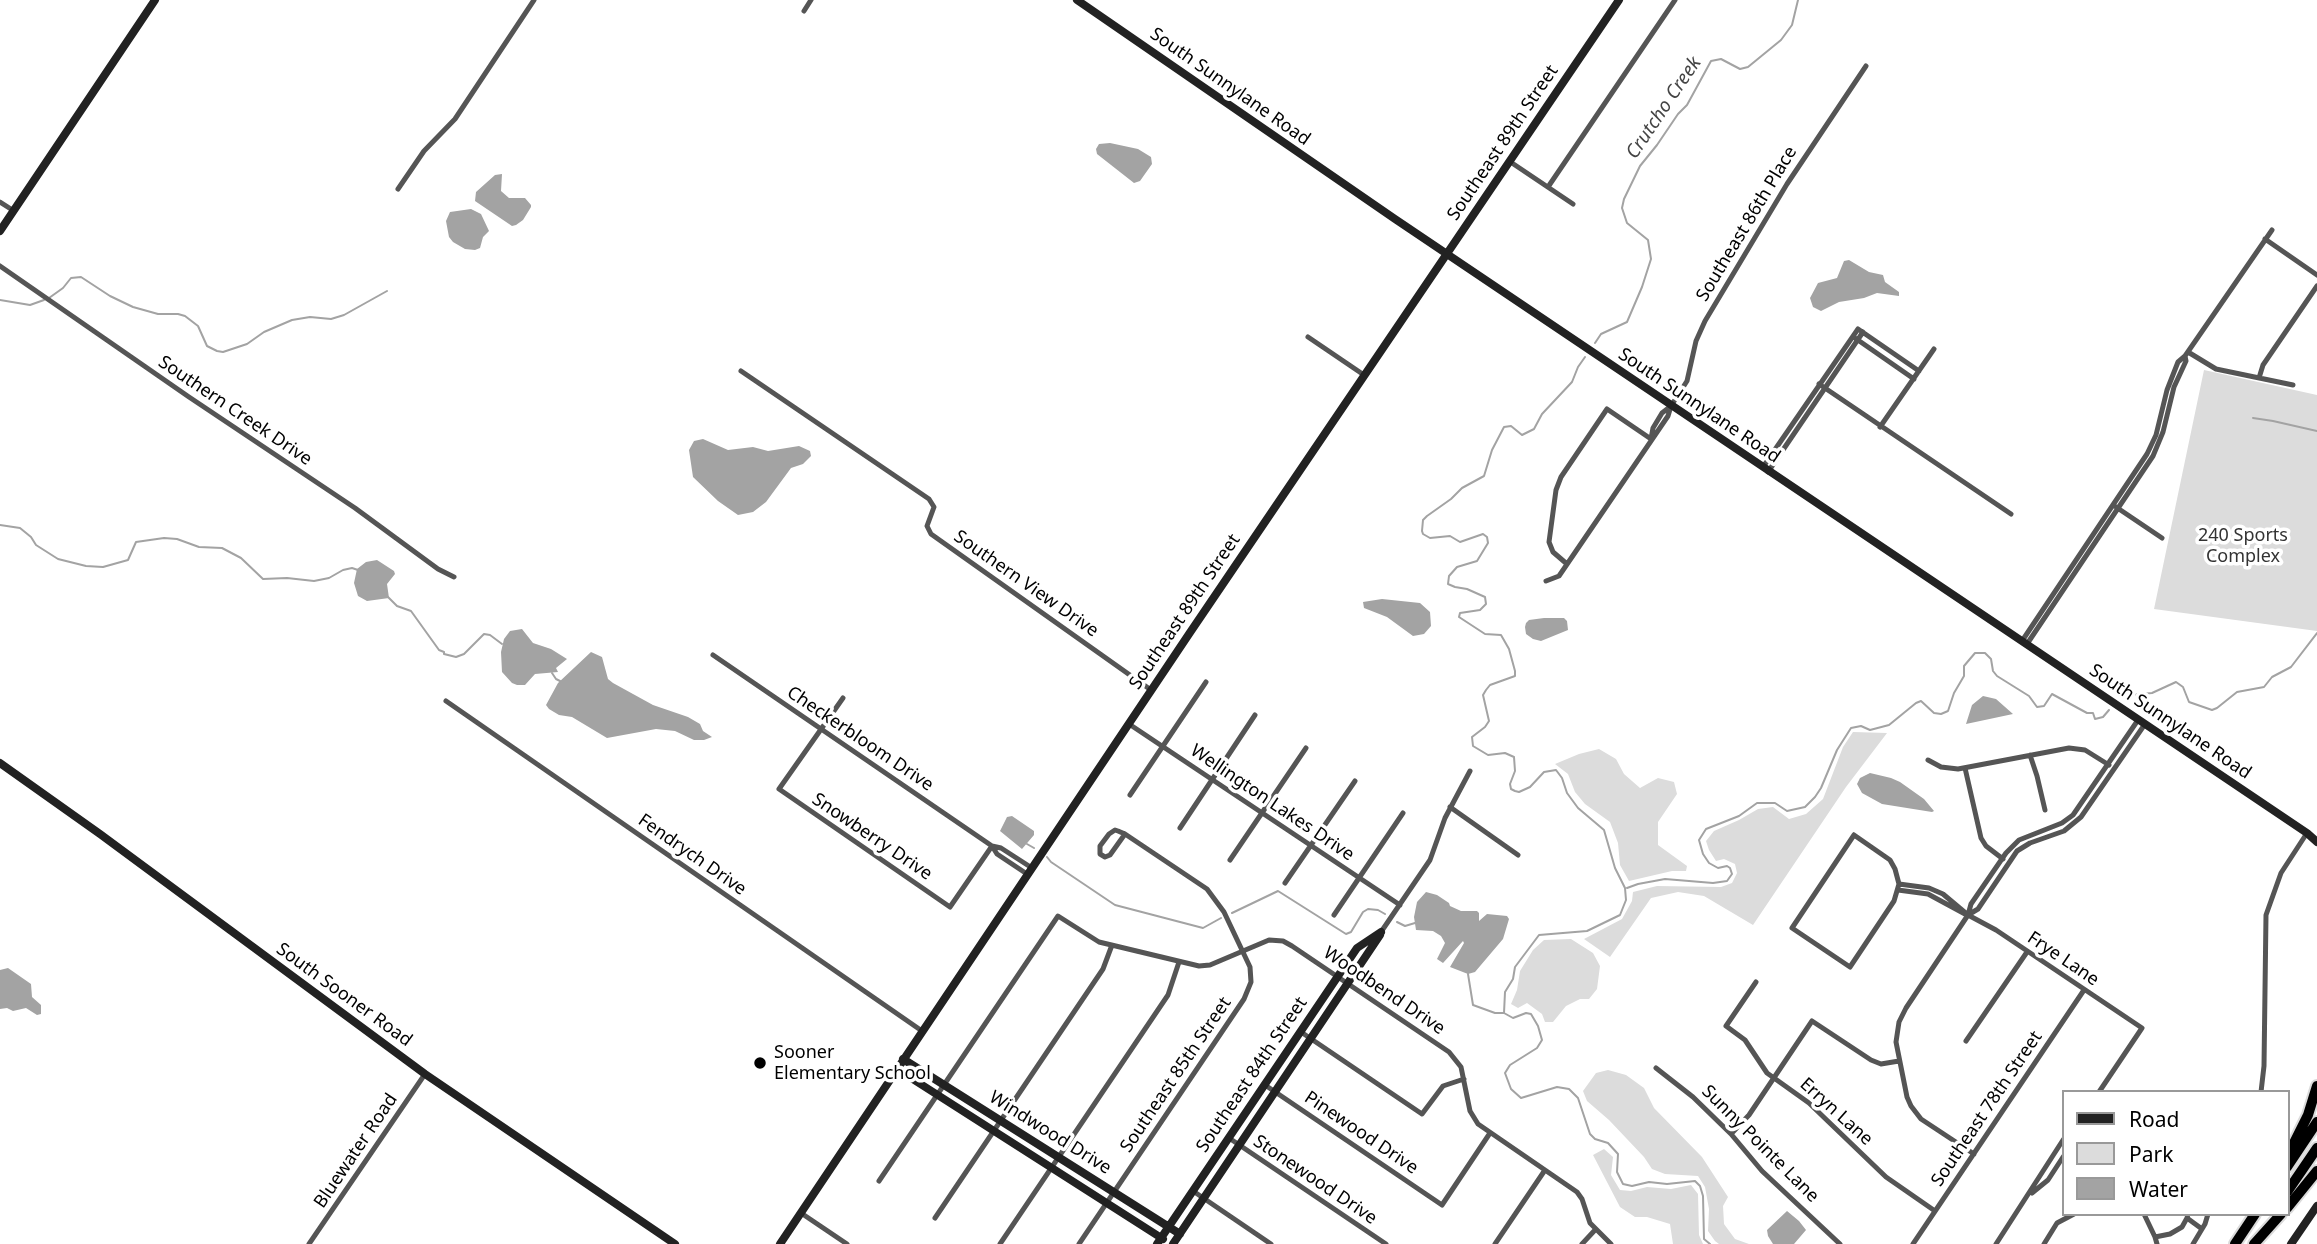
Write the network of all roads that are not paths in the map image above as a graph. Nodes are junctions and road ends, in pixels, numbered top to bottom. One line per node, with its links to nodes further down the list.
1 (155, 0): 14 (street)
2 (534, 0): 11 (street)
3 (811, 0): 7 (street)
4 (1077, 0): 18 (street, South Sunnylane Road)
5 (1619, 0): 9 (street, Southeast 89th Street)
6 (1675, 0): 10 (street)
7 (804, 11)
8 (1866, 66): 33 (street, Southeast 86th Place)
9 (1509, 160): 10 (street); 18 (street, Southeast 89th Street)
10 (1548, 187): 13 (street)
11 (398, 189)
12 (0, 202): 14 (street)
13 (1573, 204)
14 (14, 211): 16 (street)
15 (2272, 230): 17 (street)
16 (0, 231)
17 (2265, 239): 20 (street); 25 (street)
18 (1446, 254): 28 (street, Southeast 89th Street); 33 (street, South Sunnylane Road)
19 (0, 266): 41 (street, Southern Creek Drive)
20 (2317, 275)
21 (2317, 286): 29 (street)
22 (1308, 337): 28 (street)
23 (1855, 339): 27 (street); 30 (street); 32 (street)
24 (1934, 349): 27 (street)
25 (2187, 354): 29 (street); 37 (street)
26 (741, 370): 46 (street, Southern View Drive)
27 (1919, 371): 30 (street)
28 (1364, 375): 46 (street, Southeast 89th Street)
29 (2259, 378): 31 (street)
30 (1914, 379): 34 (street)
31 (2293, 385)
32 (1822, 386): 34 (street); 36 (street)
33 (1671, 406): 35 (street, Southeast 86th Place); 36 (street, South Sunnylane Road)
34 (1880, 426): 38 (street)
35 (1651, 439): 40 (street, Southeast 86th Place); 40 (street)
36 (1765, 470): 43 (street, South Sunnylane Road)
37 (2115, 507): 39 (street); 43 (street)
38 (2011, 514)
39 (2162, 538)
40 (1567, 564): 42 (street, Southeast 86th Place)
41 (454, 577)
42 (1546, 580)
43 (2024, 643): 50 (street, South Sunnylane Road)
44 (713, 655): 52 (street, Checkerbloom Drive)
45 (1206, 682): 53 (street)
46 (1151, 690): 51 (street, Southeast 89th Street)
47 (843, 698): 52 (street)
48 (446, 701): 94 (street, Fendrych Drive)
49 (1255, 715): 61 (street)
50 (2141, 722): 58 (street); 69 (street, South Sunnylane Road)
51 (1129, 724): 53 (street, Wellington Lakes Drive); 78 (street, Southeast 89th Street)
52 (822, 728): 73 (street, Checkerbloom Drive); 73 (street, Snowberry Drive)
53 (1164, 747): 61 (street, Wellington Lakes Drive); 63 (street)
54 (1306, 748): 66 (street)
55 (2030, 755): 58 (street); 59 (street); 65 (street)
56 (1928, 760): 59 (street)
57 (0, 763): 102 (street, South Sooner Road)
58 (2112, 766): 75 (street); 77 (street)
59 (1965, 768): 75 (street)
60 (1470, 771): 64 (street, Southeast 84th Street)
61 (1213, 780): 66 (street, Wellington Lakes Drive); 68 (street)
62 (1355, 781): 72 (street)
63 (1130, 795)
64 (1450, 807): 74 (street); 82 (street, Southeast 84th Street)
65 (2045, 810)
66 (1262, 813): 72 (street, Wellington Lakes Drive); 76 (street)
67 (1404, 813): 79 (street)
68 (1180, 828)
69 (2307, 833): 71 (street, South Sunnylane Road); 109 (street)
70 (1125, 834): 70 (street); 87 (street, Southeast 85th Street)
71 (2317, 840)
72 (1311, 845): 79 (street, Wellington Lakes Drive); 80 (street)
73 (992, 846): 78 (street, Checkerbloom Drive)
74 (1518, 855)
75 (2002, 859): 77 (street); 84 (street)
76 (1230, 860)
77 (2009, 863): 84 (street)
78 (1030, 871): 94 (street, Southeast 89th Street)
79 (1360, 878): 82 (street, Wellington Lakes Drive); 83 (street)
80 (1285, 883)
81 (1898, 887): 81 (street); 84 (street, Frye Lane)
82 (1401, 905): 85 (street, Southeast 84th Street)
83 (1334, 915)
84 (1968, 915): 88 (street, Frye Lane); 99 (street)
85 (1381, 932): 90 (street, Southeast 84th Street); 92 (street, Southeast 84th Street)
86 (1112, 945): 89 (street, Woodbend Drive); 105 (street, Woodbend Drive); 112 (street)
87 (1242, 950): 89 (street, Woodbend Drive); 90 (street, Woodbend Drive); 132 (street, Southeast 85th Street)
88 (2027, 951): 93 (street, Frye Lane); 97 (street)
89 (1179, 962): 123 (street)
90 (1338, 977): 92 (street, Woodbend Drive); 95 (street, Southeast 84th Street)
91 (1756, 982): 103 (street, Erryn Lane)
92 (1348, 984): 96 (street, Southeast 84th Street); 104 (street, Woodbend Drive)
93 (2084, 990): 108 (street, Frye Lane); 122 (street, Southeast 78th Street)
94 (922, 1031): 98 (street, Southeast 89th Street)
95 (1301, 1032): 96 (street); 106 (street, Southeast 84th Street)
96 (1311, 1039): 104 (street); 110 (street, Southeast 84th Street)
97 (1966, 1041)
98 (903, 1059): 101 (street, Southeast 89th Street); 105 (street, Windwood Drive)
99 (1899, 1062): 103 (street); 122 (street)
100 (1656, 1068): 116 (street, Sunny Pointe Lane)
101 (897, 1069): 111 (street, Windwood Drive); 139 (street, Southeast 89th Street)
102 (425, 1074): 154 (street, Bluewater Road); 155 (street, South Sooner Road)
103 (1774, 1078): 116 (street); 138 (street, Erryn Lane)
104 (1464, 1079): 115 (street, Woodbend Drive)
105 (944, 1084): 111 (street); 112 (street, Windwood Drive)
106 (1265, 1085): 110 (street, Pinewood Drive); 117 (street, Southeast 84th Street)
107 (2317, 1086): 121 (highway)
108 (2100, 1090)
109 (2261, 1090)
110 (1276, 1092): 115 (street, Pinewood Drive); 119 (street, Southeast 84th Street)
111 (937, 1095): 114 (street, Windwood Drive); 129 (street)
112 (1002, 1121): 114 (street); 123 (street, Windwood Drive)
113 (2317, 1122): 125 (highway)
114 (995, 1132): 126 (street, Windwood Drive); 147 (street)
115 (1490, 1133): 127 (street, Woodbend Drive)
116 (1731, 1134): 166 (street, Sunny Pointe Lane)
117 (1229, 1138): 119 (street, Stonewood Drive); 131 (street, Southeast 84th Street)
118 (2062, 1142): 133 (street)
119 (1240, 1146): 134 (street, Southeast 84th Street); 162 (street, Stonewood Drive)
120 (2317, 1148): 130 (highway)
121 (2289, 1153)
122 (1974, 1154): 138 (street, Southeast 78th Street)
123 (1059, 1157): 126 (street); 132 (street, Windwood Drive)
124 (2062, 1159): 133 (street)
125 (2289, 1164)
126 (1052, 1168): 135 (street, Windwood Drive); 158 (street)
127 (1545, 1170): 150 (street, Woodbend Drive); 163 (street)
128 (2317, 1171): 136 (highway)
129 (879, 1181)
130 (2289, 1189)
131 (1193, 1191): 134 (street); 148 (street, Southeast 84th Street)
132 (1114, 1192): 135 (street, Southeast 85th Street); 148 (street, Windwood Drive)
133 (2030, 1194): 168 (street)
134 (1204, 1199): 151 (street, Southeast 84th Street); 161 (street)
135 (1107, 1203): 152 (street, Windwood Drive); 159 (street, Southeast 85th Street)
136 (2289, 1206)
137 (2317, 1206): 173 (street)
138 (1935, 1211): 167 (street, Southeast 78th Street)
139 (800, 1213): 156 (street, Southeast 89th Street); 157 (street)
140 (2070, 1216): 169 (street)
141 (2145, 1216): 153 (street)
142 (2188, 1216): 149 (street); 153 (street)
143 (2207, 1216): 149 (street)
144 (2254, 1216): 171 (highway)
145 (2272, 1216): 172 (highway)
146 (2279, 1216): 172 (highway)
147 (935, 1218)
148 (1169, 1227): 151 (street, Windwood Drive); 152 (street, Southeast 84th Street)
149 (2202, 1229): 170 (street)
150 (1595, 1230): 164 (street); 165 (street, Woodbend Drive)
151 (1180, 1234): 160 (street, Southeast 84th Street)
152 (1160, 1241): 160 (street, Windwood Drive)
153 (2156, 1241)
154 (309, 1244)
155 (675, 1244)
156 (780, 1244)
157 (847, 1244)
158 (1000, 1244)
159 (1079, 1244)
160 (1172, 1244)
161 (1271, 1244)
162 (1386, 1244)
163 (1495, 1244)
164 (1582, 1244)
165 (1611, 1244)
166 (1840, 1244)
167 (1913, 1244)
168 (1996, 1244)
169 (2043, 1244)
170 (2193, 1244)
171 (2235, 1244)
172 (2254, 1244)
173 (2291, 1244)

